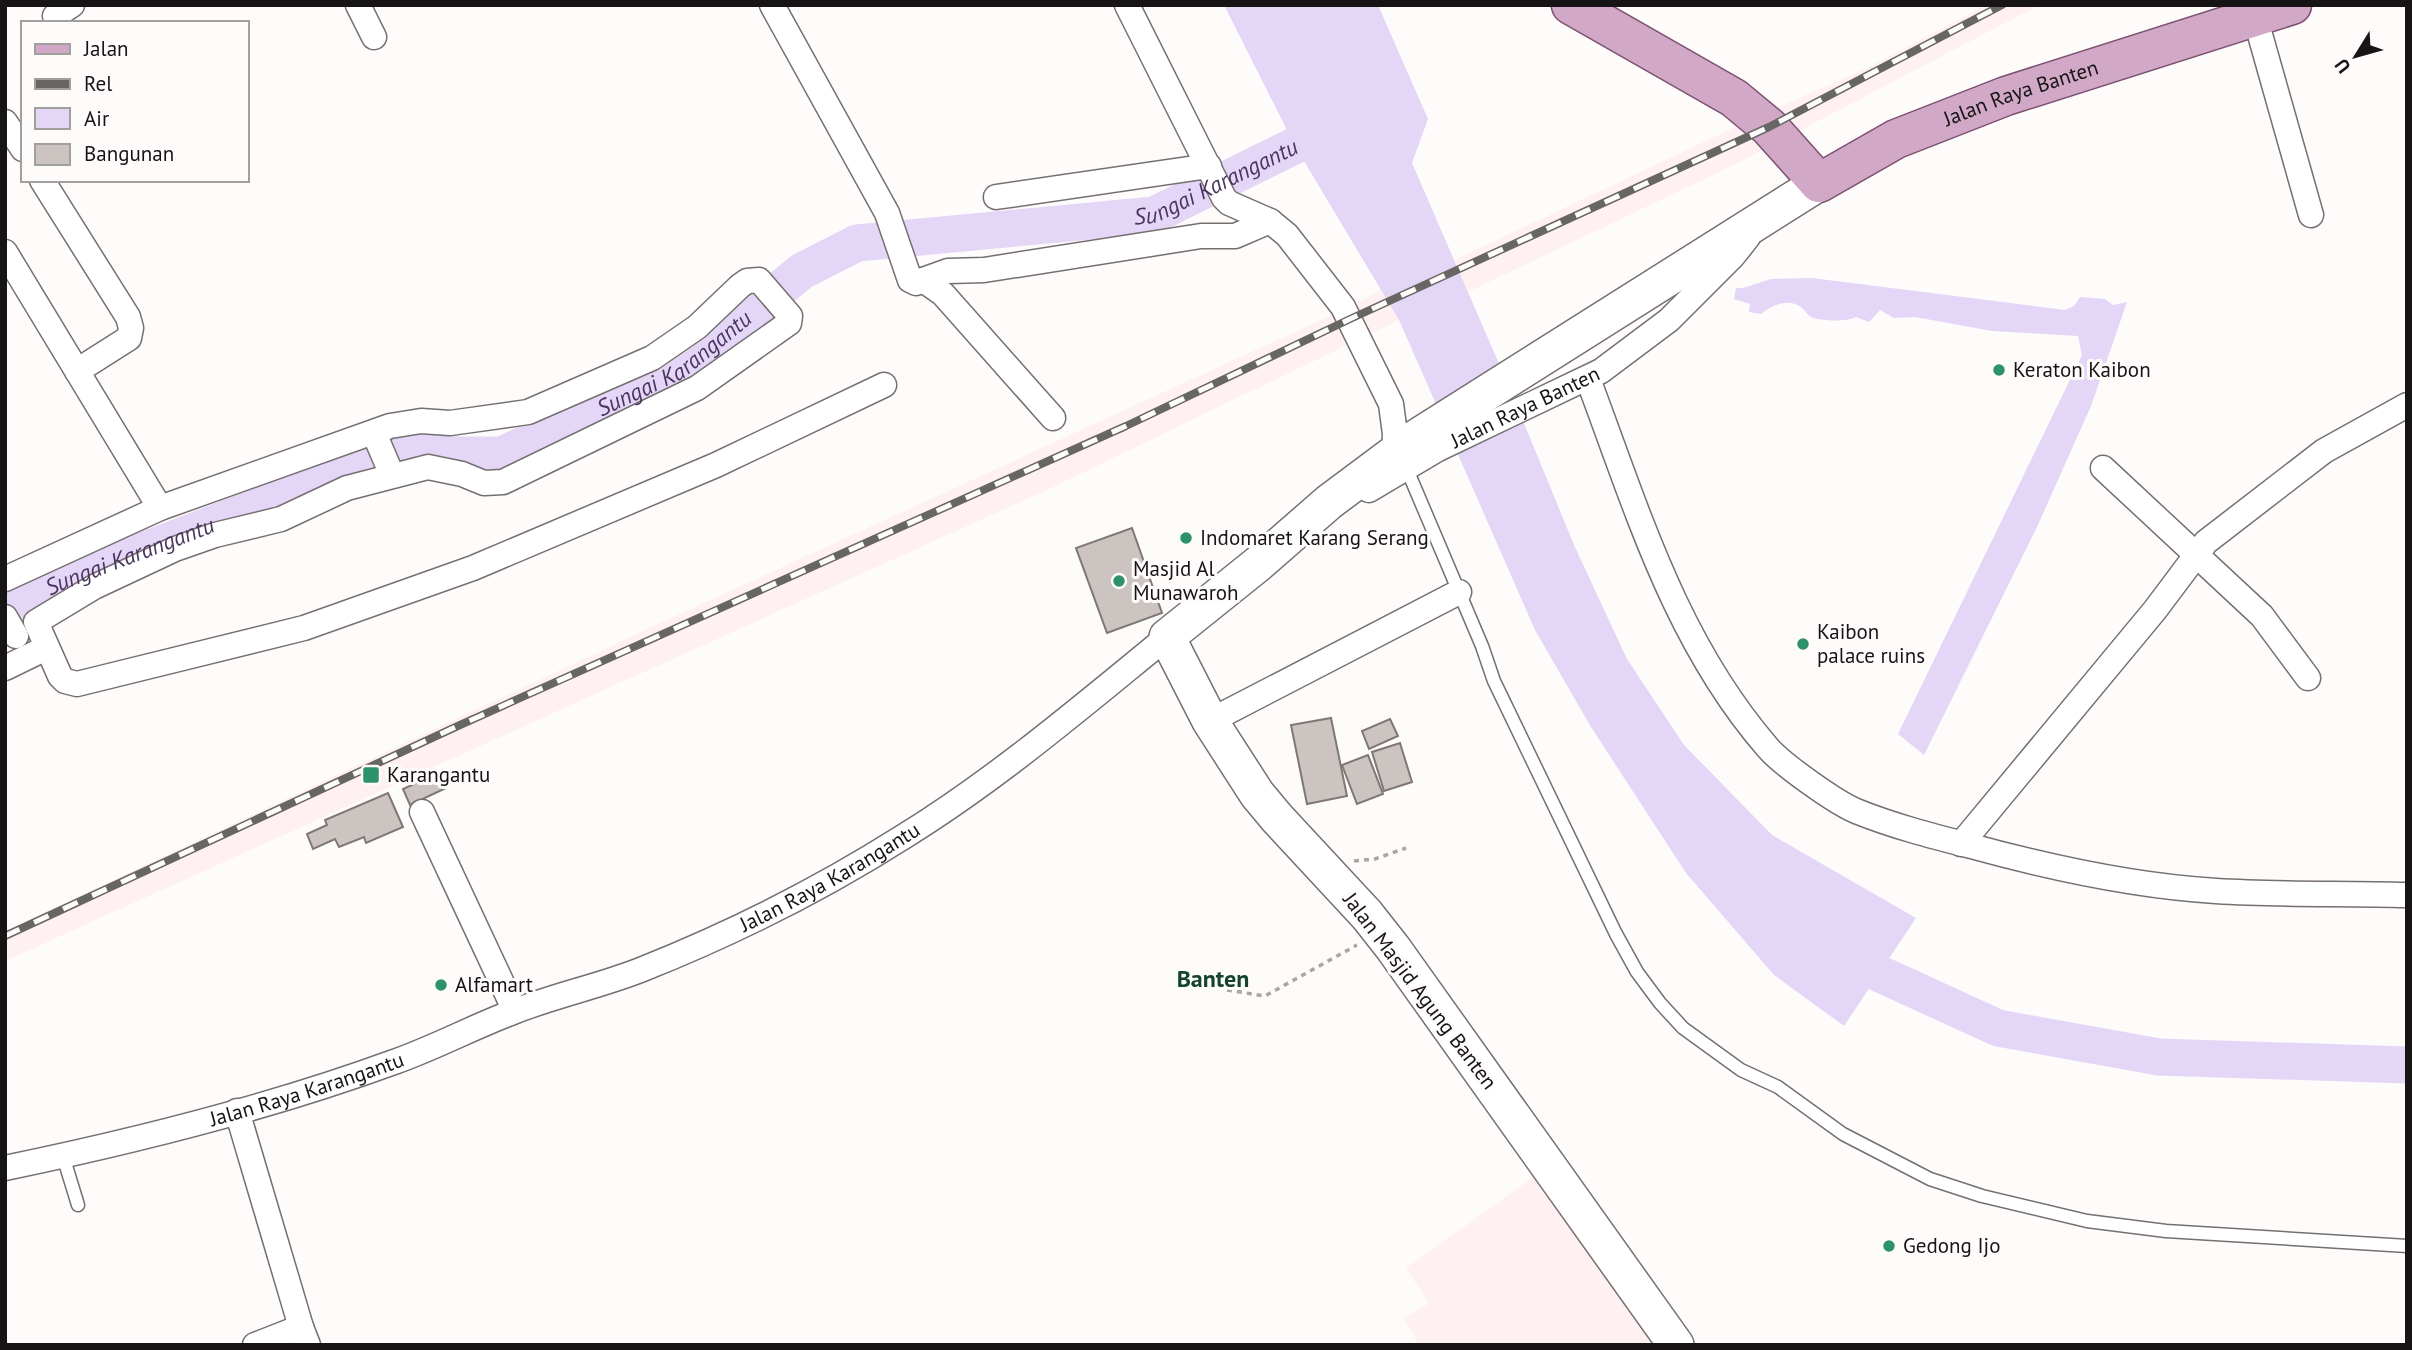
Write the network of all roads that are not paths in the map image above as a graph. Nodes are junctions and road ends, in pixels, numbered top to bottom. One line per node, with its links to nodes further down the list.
1 (358, 5): 7 (street)
2 (772, 5): 18 (street)
3 (1127, 5): 10 (street)
4 (1571, 5): 12 (main road)
5 (2292, 5): 6 (main road, Jalan Raya Banten)
6 (2255, 17): 12 (main road, Jalan Raya Banten); 14 (street)
7 (374, 37)
8 (5, 121): 9 (street)
9 (21, 146)
10 (1210, 169): 13 (street); 16 (street)
11 (43, 182): 20 (street)
12 (1819, 183): 15 (main road, Jalan Raya Banten)
13 (996, 197)
14 (2311, 215)
15 (1765, 216): 19 (main road, Jalan Raya Banten); 21 (street, Jalan Raya Banten)
16 (1270, 221): 18 (street); 27 (street)
17 (5, 252): 20 (street)
18 (914, 272): 24 (street)
19 (1536, 361): 26 (main road, Jalan Raya Karangantu)
20 (77, 370): 30 (street)
21 (1588, 379): 26 (street, Jalan Raya Banten); 40 (street)
22 (884, 386): 35 (street)
23 (2407, 405): 31 (street)
24 (1054, 418)
25 (375, 437): 29 (street); 29 (street); 30 (street)
26 (1434, 439): 27 (main road, Jalan Raya Karangantu)
27 (1400, 460): 33 (lane); 34 (main road, Jalan Raya Karangantu)
28 (2103, 468): 31 (street)
29 (390, 471): 35 (street)
30 (160, 508): 32 (street)
31 (2197, 554): 37 (street); 40 (street)
32 (5, 579)
33 (1458, 592): 38 (street); 47 (lane)
34 (1167, 638): 38 (main road, Jalan Masjid Agung Banten); 42 (street, Jalan Raya Karangantu)
35 (46, 648): 36 (street)
36 (5, 668)
37 (2308, 678)
38 (1210, 721): 50 (main road, Jalan Masjid Agung Banten)
39 (422, 812): 42 (street)
40 (1961, 844): 41 (street)
41 (2407, 895)
42 (515, 1011): 43 (street, Jalan Raya Karangantu)
43 (237, 1111): 44 (street, Jalan Raya Karangantu); 48 (street)
44 (63, 1156): 45 (street, Jalan Raya Karangantu); 46 (lane)
45 (5, 1168)
46 (78, 1205)
47 (2407, 1246)
48 (305, 1336): 49 (street)
49 (255, 1345)
50 (1676, 1345)

